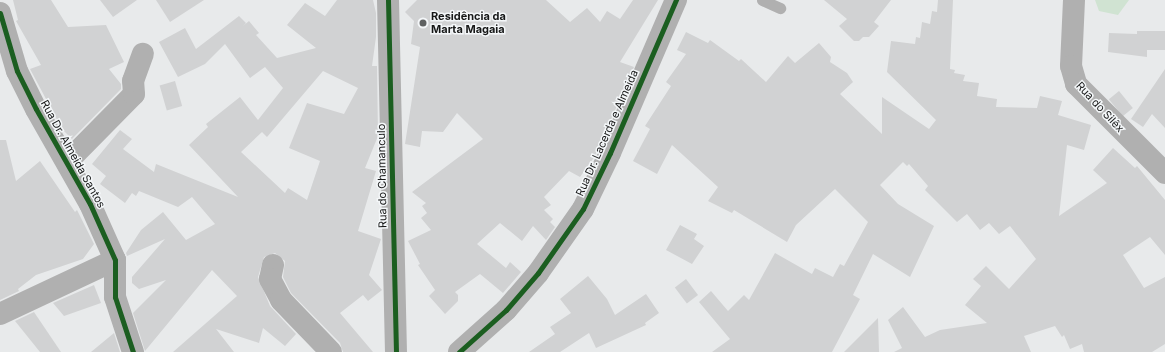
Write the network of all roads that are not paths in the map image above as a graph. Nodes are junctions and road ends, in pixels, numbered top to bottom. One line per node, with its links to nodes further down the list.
1 (388, 0): 15 (street, Rua do Chamanculo)
2 (676, 0): 16 (street, Rua Dr. Lacerda e Almeida)
3 (762, 0): 5 (lane)
4 (1074, 0): 9 (street, Rua do Silêx)
5 (780, 8)
6 (0, 13): 8 (street, Rua Dr. Almeida Santos)
7 (143, 54): 8 (street)
8 (67, 162): 10 (street, Rua Dr. Almeida Santos)
9 (1165, 173)
10 (114, 260): 12 (street); 13 (street, Rua Dr. Almeida Santos)
11 (273, 265): 14 (street)
12 (0, 314)
13 (133, 352)
14 (331, 352)
15 (396, 352)
16 (459, 352)

